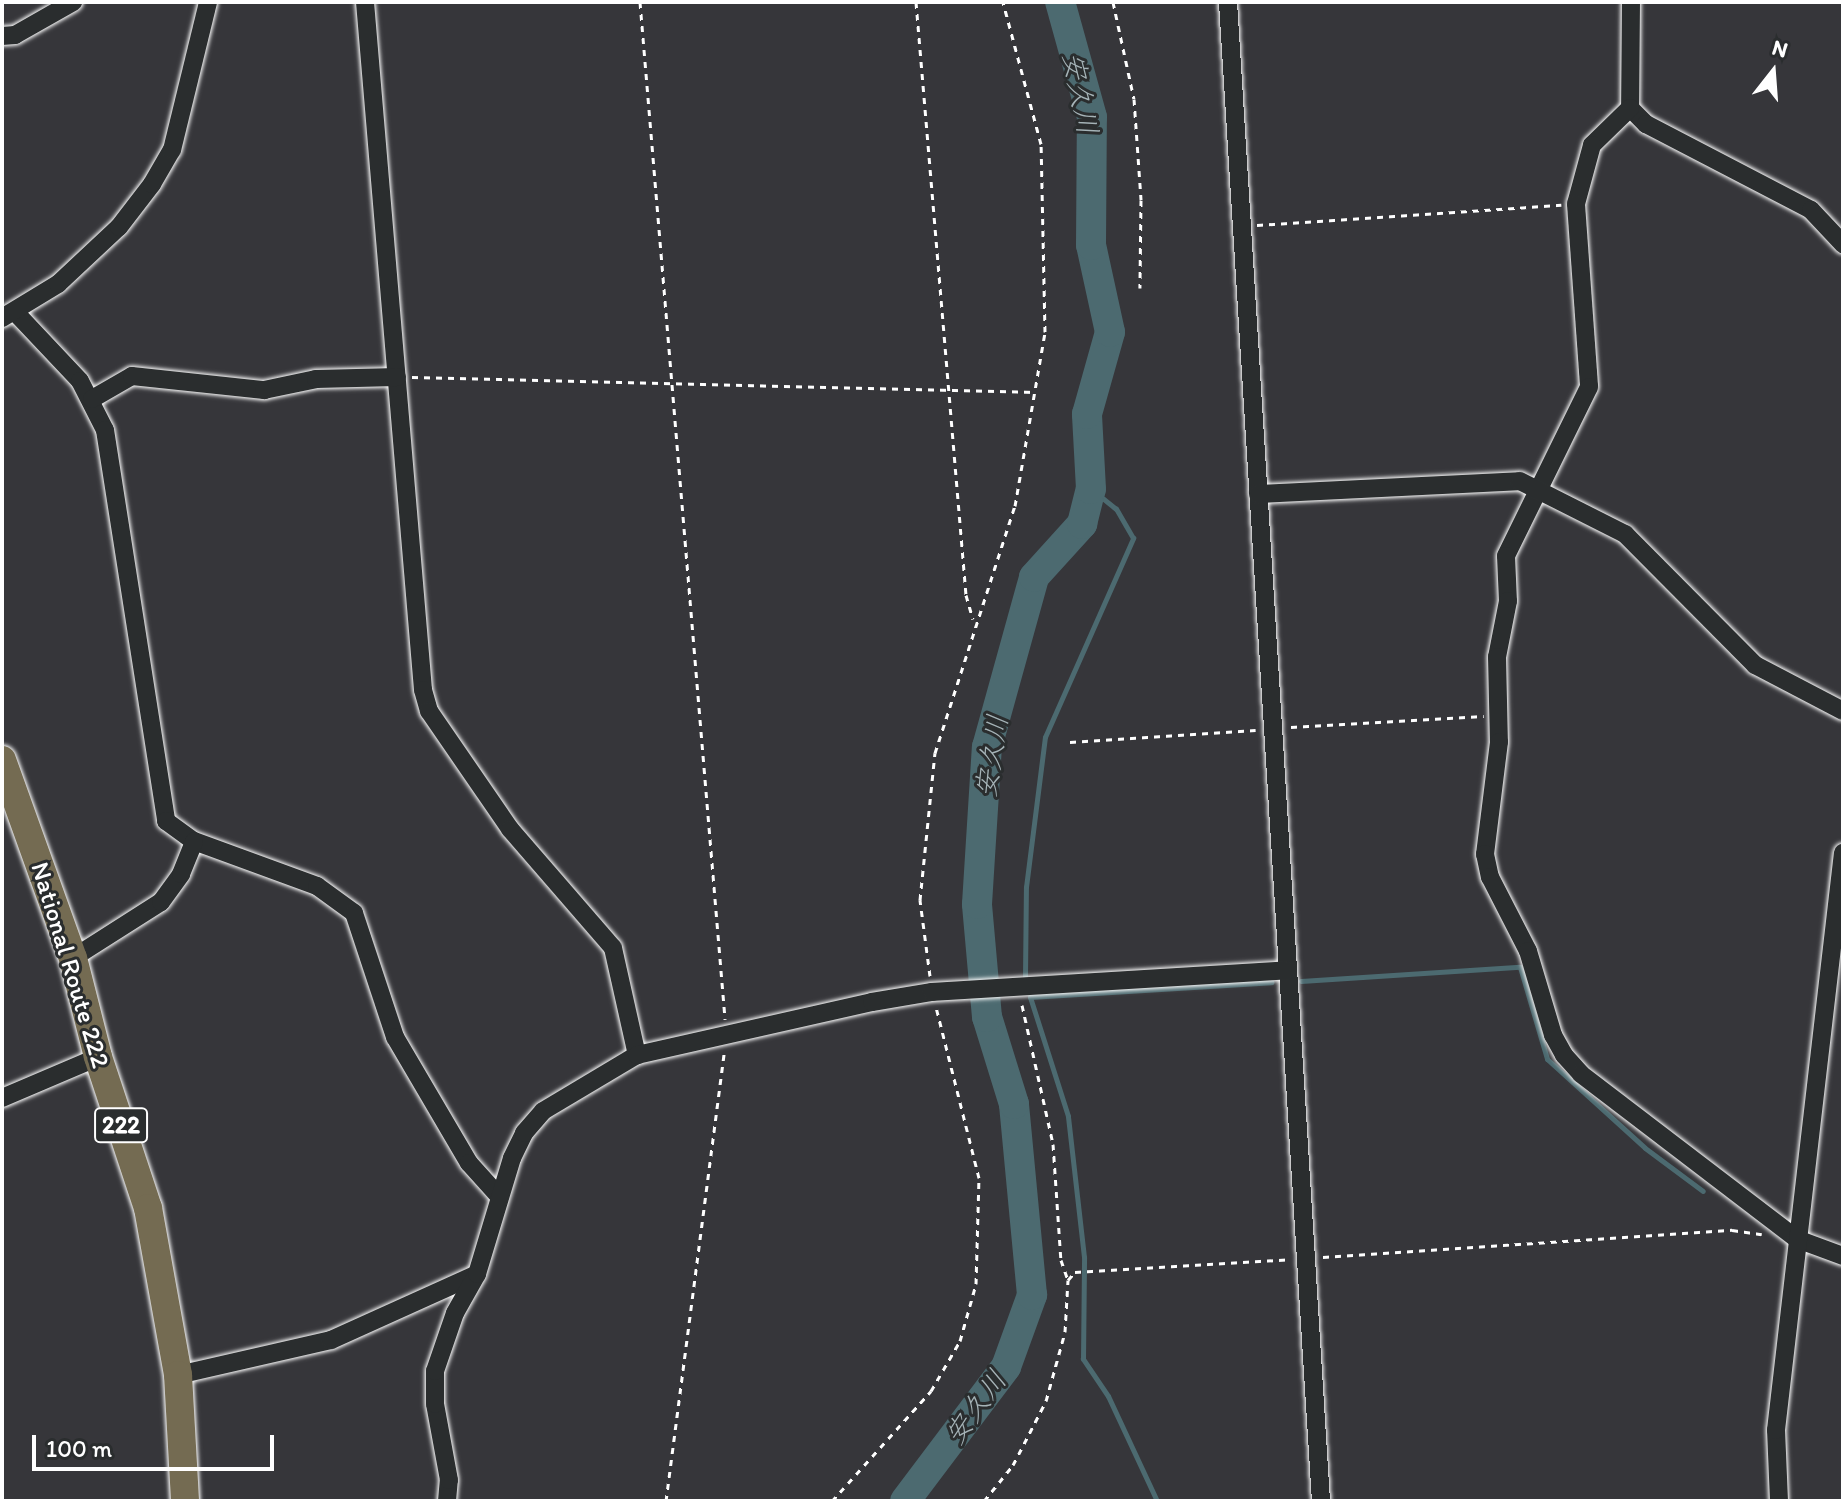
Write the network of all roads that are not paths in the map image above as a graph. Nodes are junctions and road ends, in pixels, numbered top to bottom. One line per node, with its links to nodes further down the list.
1 (73, 2): 6 (street)
2 (208, 2): 9 (street)
3 (365, 2): 10 (street)
4 (1228, 2): 13 (street)
5 (1631, 2): 7 (street)
6 (2, 36)
7 (1630, 108): 8 (street); 12 (street)
8 (1843, 244)
9 (9, 316): 11 (street)
10 (397, 377): 11 (street); 20 (street)
11 (92, 399): 16 (street)
12 (1535, 491): 13 (street); 14 (street); 24 (street)
13 (1258, 494): 19 (street)
14 (1843, 711)
15 (2, 760): 18 (highway, National Route 222 / 222)
16 (194, 841): 18 (street); 23 (street)
17 (1843, 853): 24 (street)
18 (73, 958): 21 (highway, National Route 222 / 222)
19 (1287, 970): 20 (street); 30 (street)
20 (637, 1055): 23 (street)
21 (98, 1057): 22 (street); 27 (highway, National Route 222 / 222)
22 (2, 1098)
23 (497, 1194): 26 (street)
24 (1797, 1239): 25 (street); 31 (street)
25 (1843, 1256)
26 (477, 1274): 27 (street); 29 (street)
27 (178, 1375): 28 (highway, National Route 222 / 222)
28 (185, 1501)
29 (447, 1501)
30 (1321, 1501)
31 (1779, 1501)

